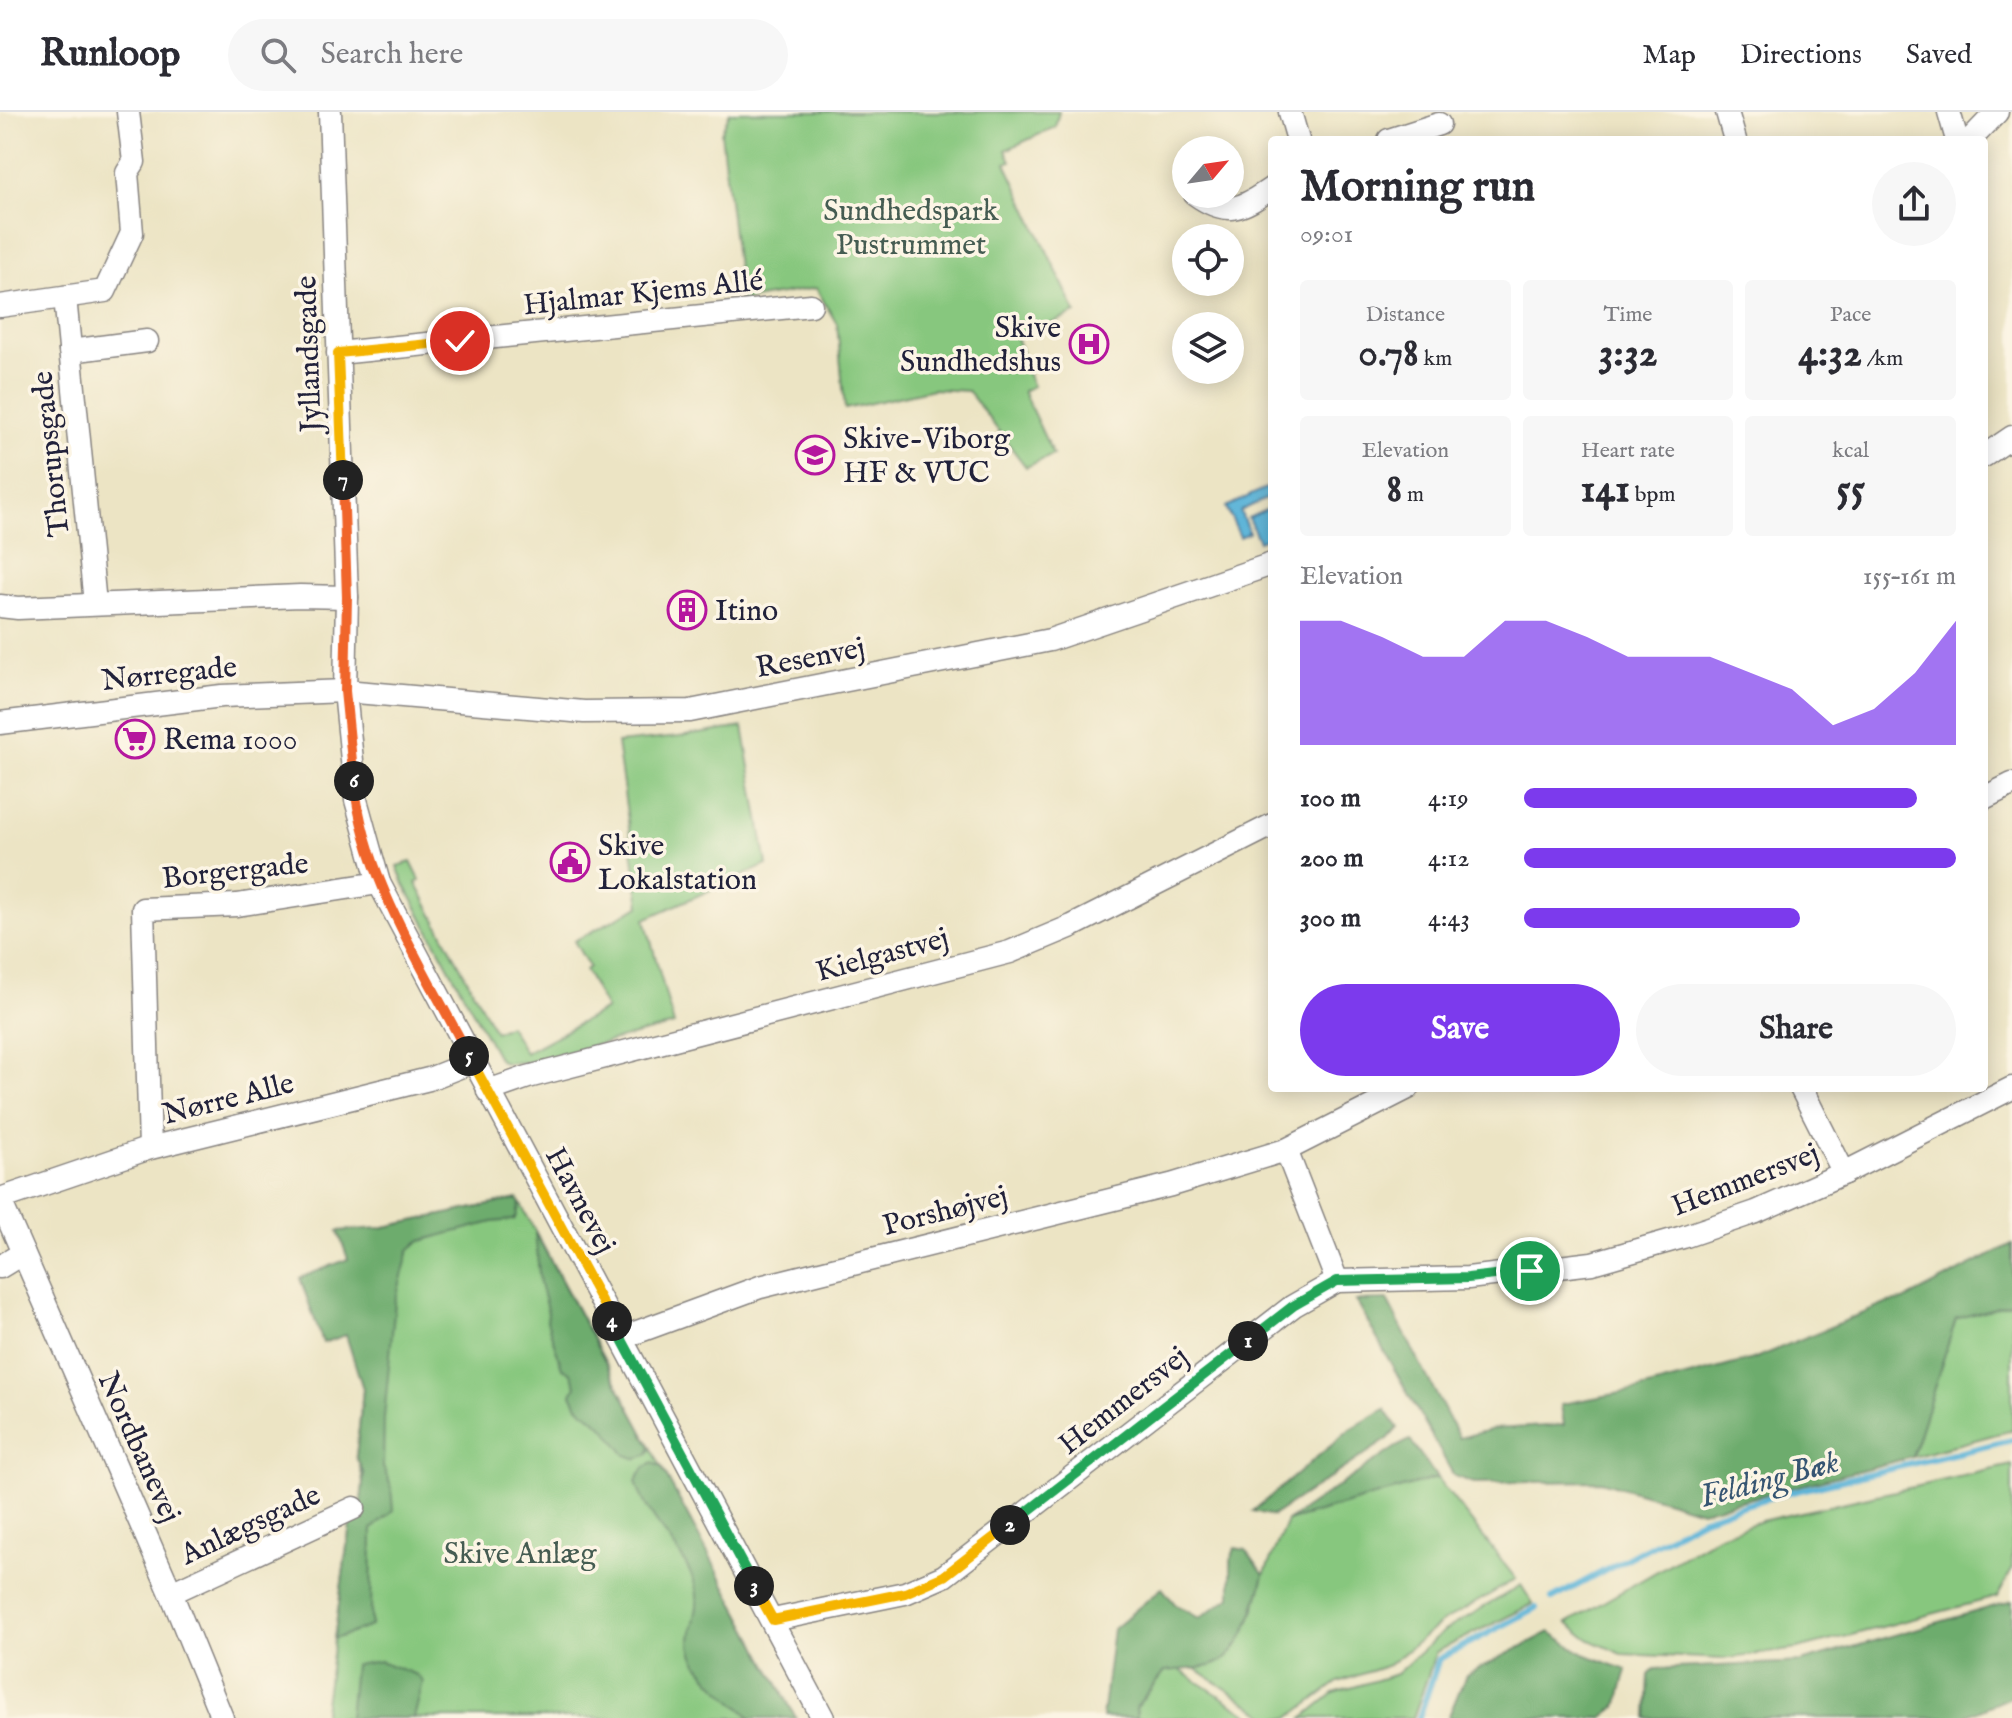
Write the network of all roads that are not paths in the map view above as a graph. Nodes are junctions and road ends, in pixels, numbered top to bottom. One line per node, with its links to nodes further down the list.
1 (128, 112): 17 (street)
2 (330, 112): 22 (street, Jyllandsgade)
3 (1290, 112): 8 (street)
4 (1727, 112): 10 (street)
5 (1949, 112): 11 (street)
6 (1997, 112): 12 (street)
7 (1439, 125): 9 (street)
8 (1297, 136)
9 (1402, 136)
10 (1734, 136)
11 (1956, 136)
12 (1974, 136)
13 (1268, 191): 14 (street)
14 (1244, 206)
15 (1221, 208): 16 (street)
16 (1242, 208)
17 (65, 297): 19 (street); 21 (street, Thorupsgade)
18 (811, 305): 22 (street, Hjalmar Kjems Allé)
19 (0, 306)
20 (147, 341): 21 (street)
21 (70, 351): 27 (street, Thorupsgade)
22 (338, 353): 26 (street, Jyllandsgade)
23 (2012, 437): 24 (street)
24 (1988, 453)
25 (1268, 565): 29 (street, Resenvej)
26 (347, 597): 27 (street); 29 (street, Jyllandsgade)
27 (95, 604): 28 (street)
28 (0, 606)
29 (345, 691): 30 (street, Nørregade); 34 (street, Havnevej)
30 (0, 723)
31 (2012, 784): 32 (street)
32 (1988, 796)
33 (1268, 827): 37 (street, Kielgastvej)
34 (379, 883): 35 (street, Havnevej); 40 (street, Borgergade)
35 (472, 1062): 37 (street, Havnevej); 40 (street, Nørre Alle)
36 (2012, 1088): 42 (street, Hemmersvej)
37 (488, 1091): 47 (street, Havnevej)
38 (1400, 1092): 41 (street, Porshøjvej)
39 (1803, 1092): 42 (street)
40 (150, 1148): 43 (street, Nørre Alle)
41 (1286, 1150): 46 (street); 47 (street, Porshøjvej)
42 (1844, 1173): 46 (street, Hemmersvej)
43 (0, 1200): 44 (street, Nordbanevej)
44 (23, 1253): 45 (street); 49 (street, Nordbanevej)
45 (0, 1267)
46 (1337, 1281): 50 (street, Hemmersvej)
47 (621, 1338): 50 (street, Havnevej)
48 (354, 1508): 49 (street, Anlægsgade)
49 (171, 1593): 51 (street, Nordbanevej)
50 (773, 1620): 52 (street, Havnevej)
51 (222, 1718)
52 (823, 1718)

